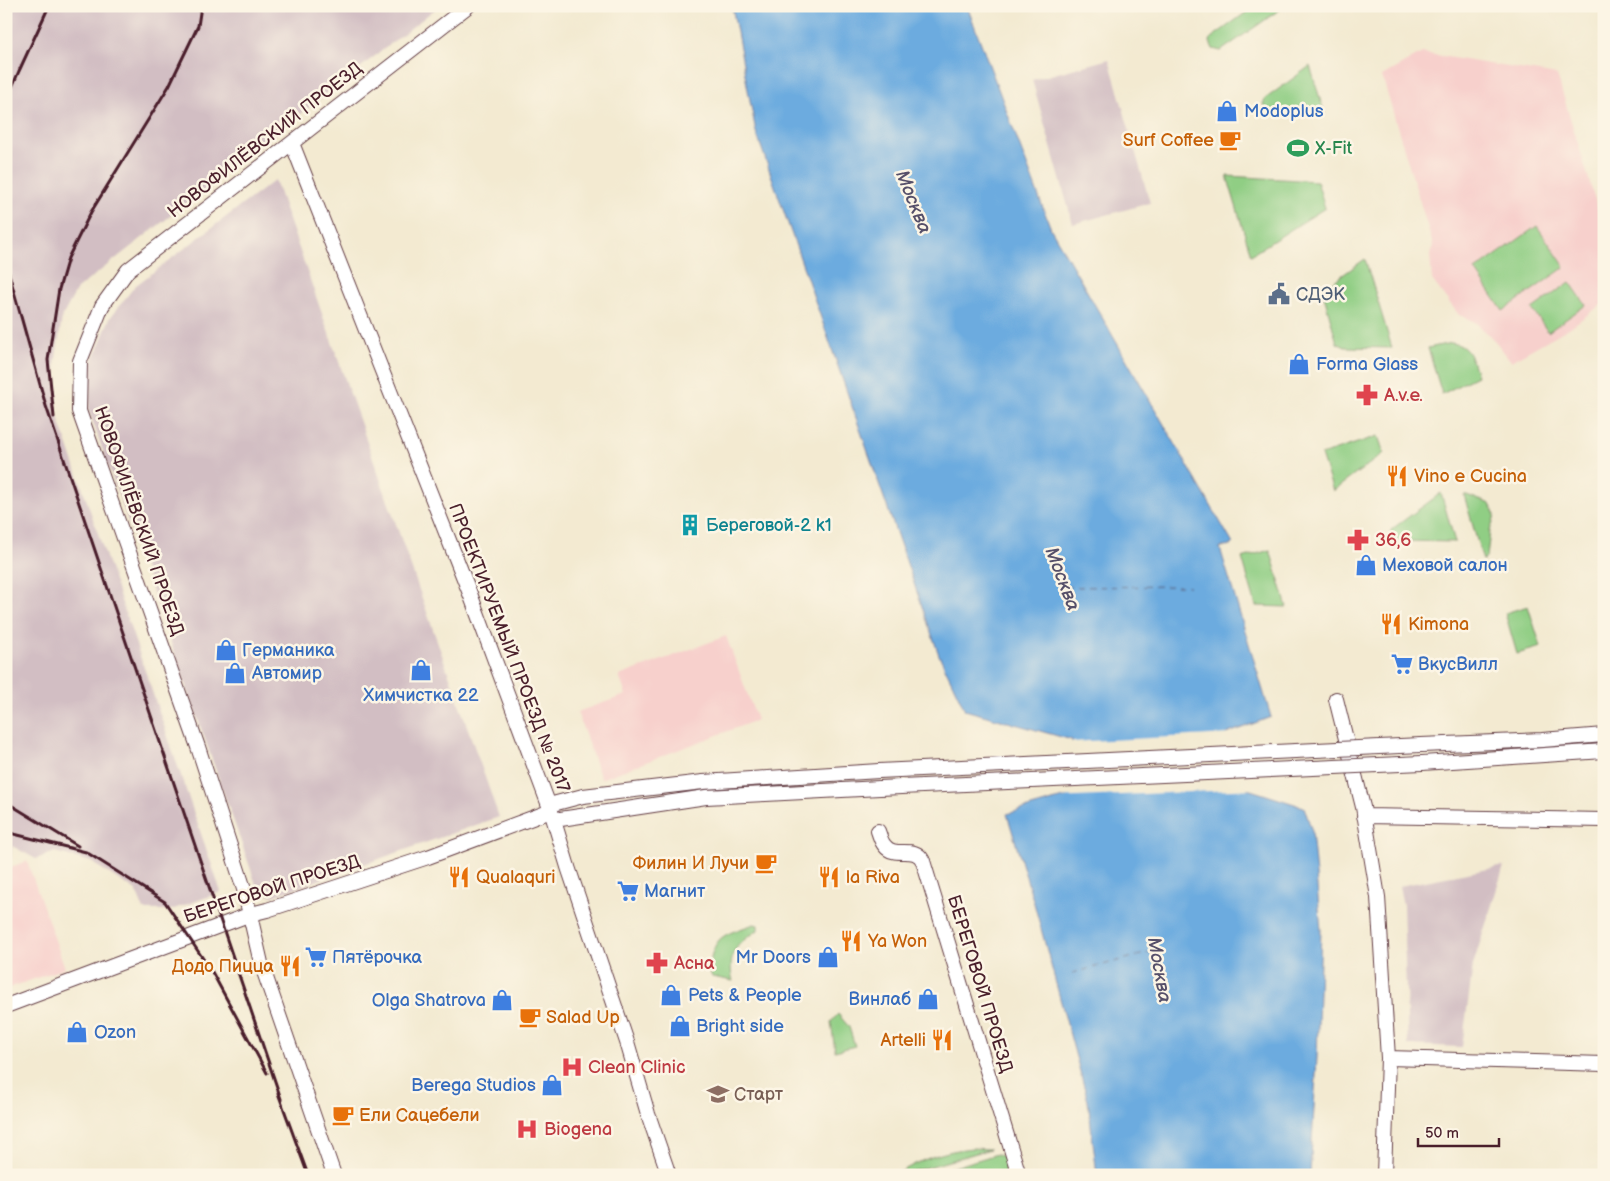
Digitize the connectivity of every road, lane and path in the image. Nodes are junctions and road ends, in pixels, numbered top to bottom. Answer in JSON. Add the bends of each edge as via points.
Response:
{"nodes":[{"id":1,"x":468,"y":6,"type":"edge"},
{"id":2,"x":292,"y":143,"type":"junction"},
{"id":3,"x":1336,"y":699,"type":"dead end"},
{"id":4,"x":1604,"y":735,"type":"edge"},
{"id":5,"x":1604,"y":751,"type":"edge"},
{"id":6,"x":552,"y":812,"type":"junction"},
{"id":7,"x":1364,"y":816,"type":"junction"},
{"id":8,"x":1604,"y":820,"type":"edge"},
{"id":9,"x":878,"y":831,"type":"dead end"},
{"id":10,"x":250,"y":914,"type":"junction"},
{"id":11,"x":6,"y":1006,"type":"edge"},
{"id":12,"x":1388,"y":1058,"type":"junction"},
{"id":13,"x":1604,"y":1064,"type":"edge"},
{"id":14,"x":334,"y":1175,"type":"edge"},
{"id":15,"x":669,"y":1175,"type":"edge"},
{"id":16,"x":1019,"y":1175,"type":"edge"},
{"id":17,"x":1384,"y":1175,"type":"edge"}],
"edges":[{"from":1,"to":2,"type":"street","name":"НОВОФИЛЁВСКИЙ ПРОЕЗД"},
{"from":2,"to":6,"type":"street","name":"ПРОЕКТИРУЕМЫЙ ПРОЕЗД № 2017","via":[[466,582]]},
{"from":2,"to":10,"type":"street","name":"НОВОФИЛЁВСКИЙ ПРОЕЗД","via":[[128,270],[102,306],[80,361],[79,411],[198,747]]},
{"from":3,"to":7,"type":"street"},
{"from":4,"to":6,"type":"street","bridge":true,"via":[[879,770],[703,782],[583,796]]},
{"from":5,"to":6,"type":"street","bridge":true,"via":[[706,798]]},
{"from":6,"to":10,"type":"street","name":"БЕРЕГОВОЙ ПРОЕЗД","via":[[428,857]]},
{"from":6,"to":15,"type":"street","name":"ПРОЕКТИРУЕМЫЙ ПРОЕЗД № 2017"},
{"from":7,"to":8,"type":"street"},
{"from":7,"to":12,"type":"street","via":[[1378,897]]},
{"from":9,"to":16,"type":"street","name":"БЕРЕГОВОЙ ПРОЕЗД","via":[[887,848],[913,852],[923,861]]},
{"from":10,"to":11,"type":"street","name":"БЕРЕГОВОЙ ПРОЕЗД"},
{"from":10,"to":14,"type":"street","name":"НОВОФИЛЁВСКИЙ ПРОЕЗД","via":[[261,963]]},
{"from":12,"to":13,"type":"street"},
{"from":12,"to":17,"type":"street"}]}
